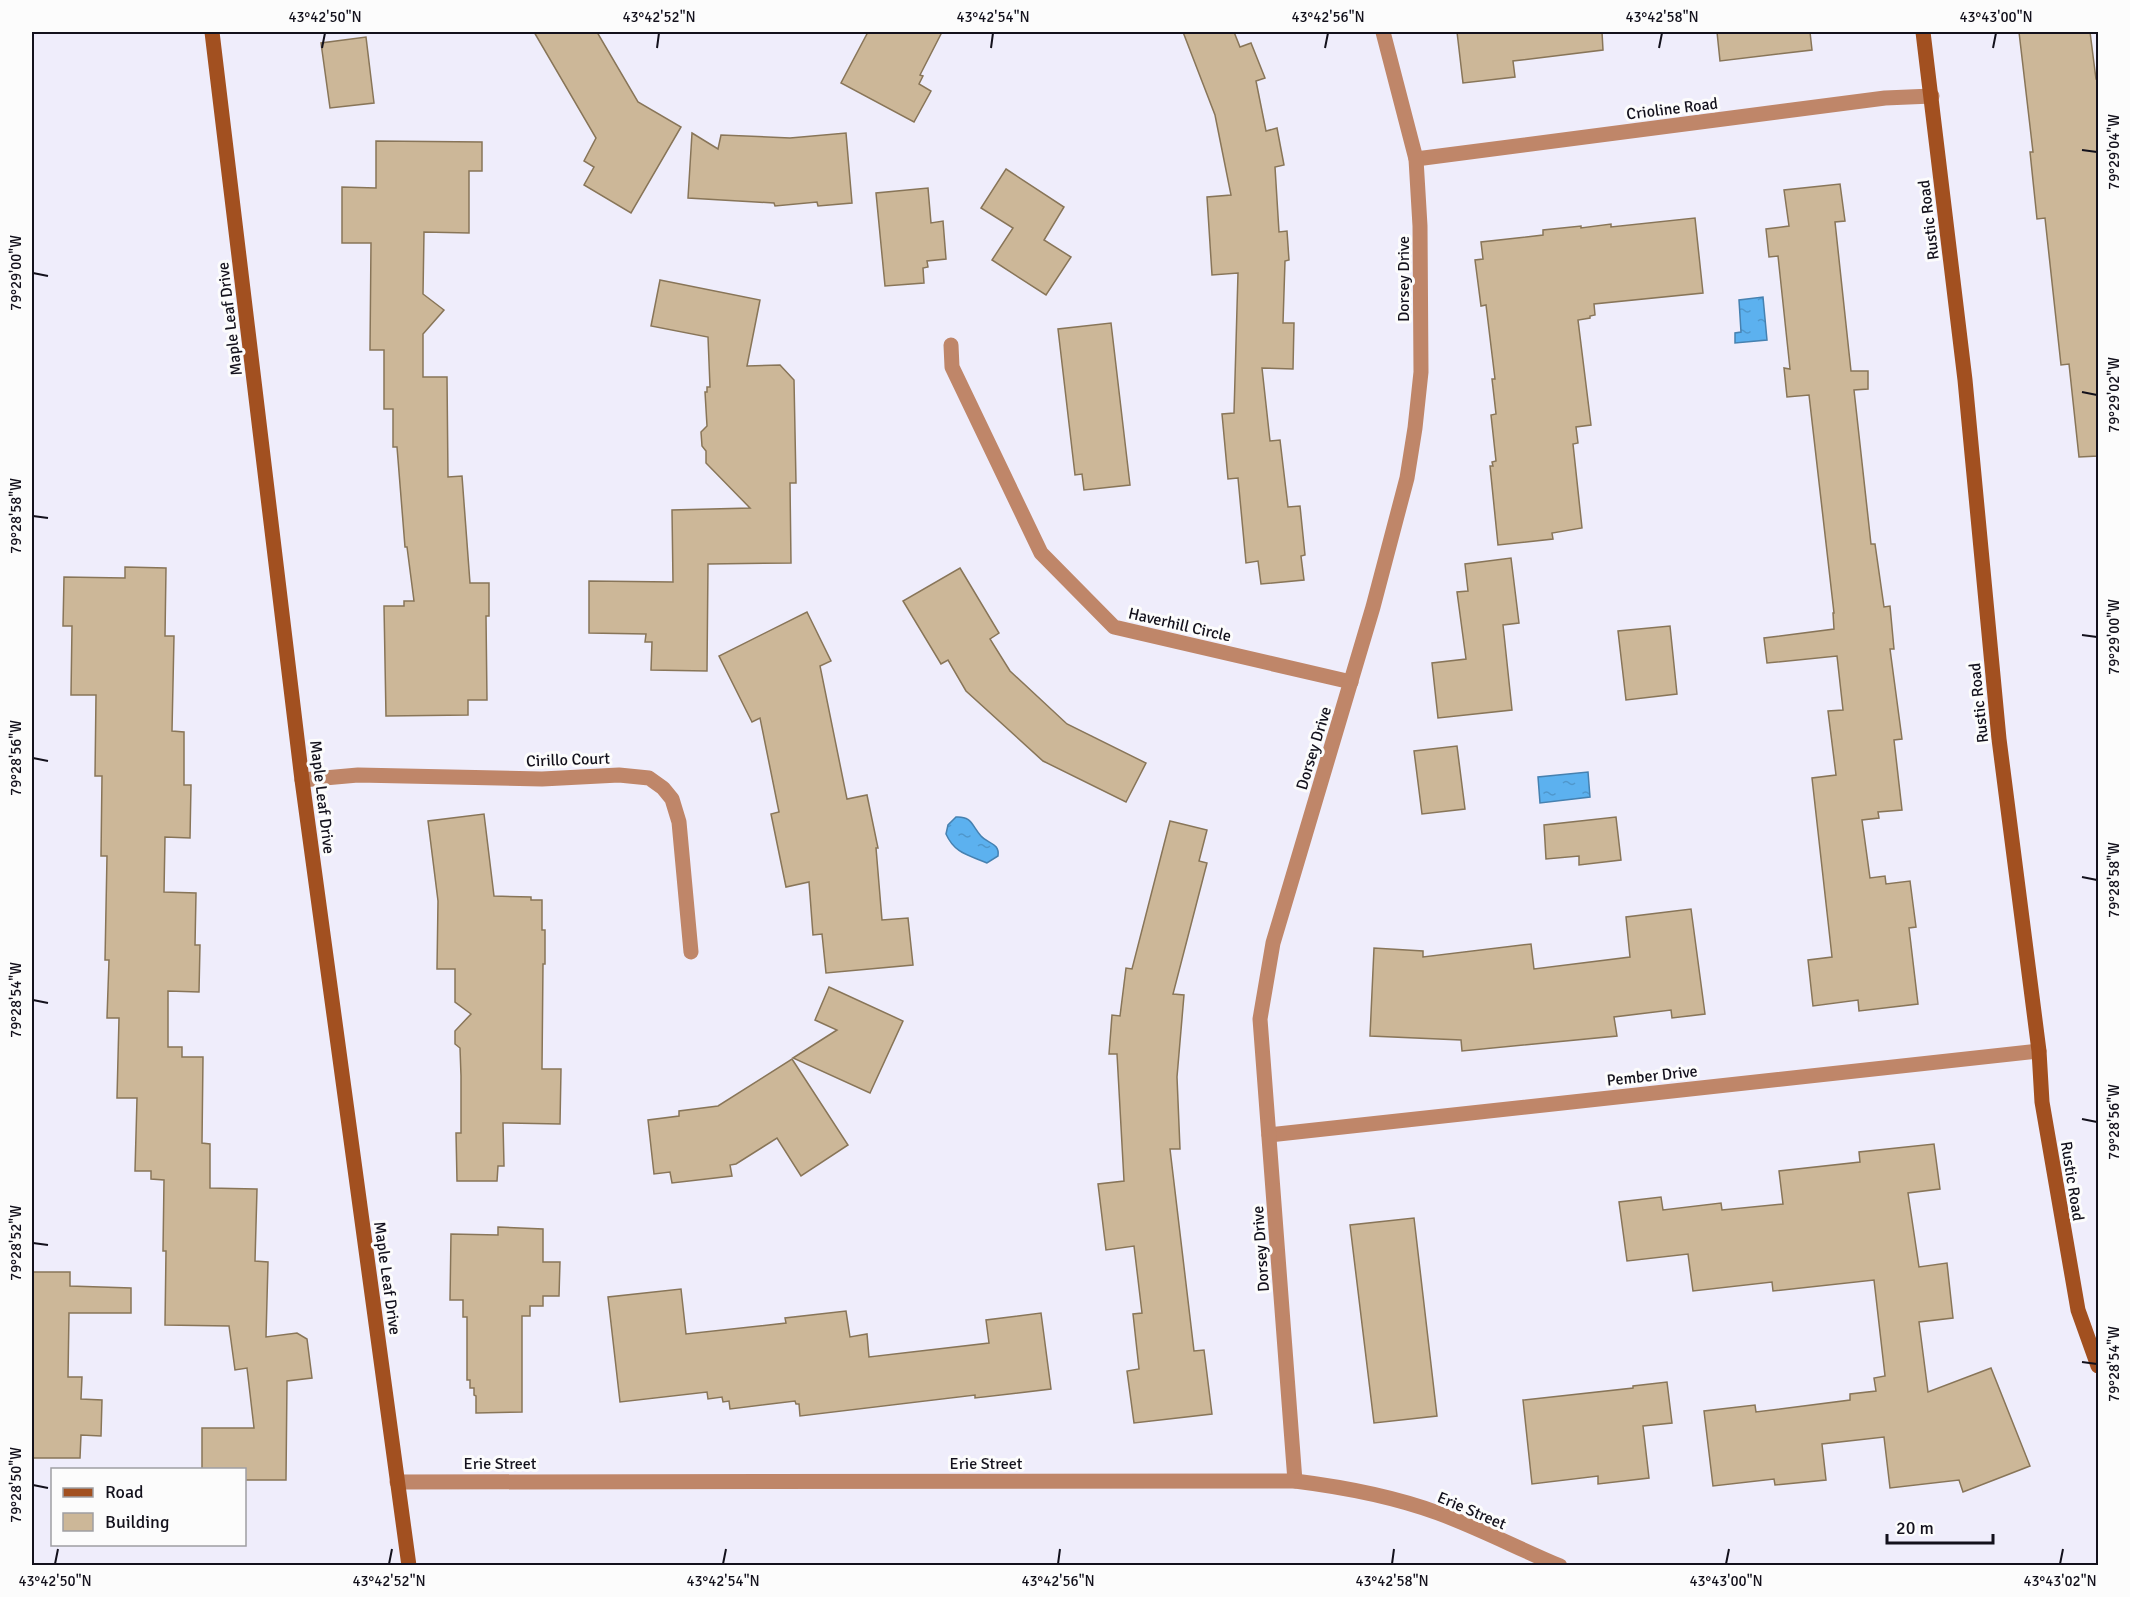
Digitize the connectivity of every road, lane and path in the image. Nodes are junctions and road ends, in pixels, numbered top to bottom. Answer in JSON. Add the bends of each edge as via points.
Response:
{"nodes":[{"id":1,"x":212,"y":32,"type":"edge"},
{"id":2,"x":1383,"y":32,"type":"edge"},
{"id":3,"x":1923,"y":32,"type":"edge"},
{"id":4,"x":1932,"y":96,"type":"junction"},
{"id":5,"x":1416,"y":159,"type":"junction"},
{"id":6,"x":951,"y":345,"type":"dead end"},
{"id":7,"x":1351,"y":682,"type":"junction"},
{"id":8,"x":302,"y":780,"type":"junction"},
{"id":9,"x":691,"y":952,"type":"dead end"},
{"id":10,"x":2039,"y":1051,"type":"junction"},
{"id":11,"x":1269,"y":1135,"type":"junction"},
{"id":12,"x":2098,"y":1366,"type":"edge"},
{"id":13,"x":1295,"y":1480,"type":"junction"},
{"id":14,"x":398,"y":1482,"type":"junction"},
{"id":15,"x":409,"y":1566,"type":"edge"},
{"id":16,"x":1560,"y":1566,"type":"edge"}],
"edges":[{"from":1,"to":8,"type":"street","name":"Maple Leaf Drive"},
{"from":2,"to":5,"type":"street","name":"Dorsey Drive"},
{"from":3,"to":4,"type":"street","name":"Rustic Road"},
{"from":4,"to":5,"type":"street","name":"Crioline Road","via":[[1886,98]]},
{"from":4,"to":10,"type":"street","name":"Rustic Road","via":[[1965,380],[1999,739]]},
{"from":5,"to":7,"type":"street","name":"Dorsey Drive","via":[[1421,372],[1415,428],[1407,478]]},
{"from":6,"to":7,"type":"street","name":"Haverhill Circle","via":[[952,367],[1041,553],[1114,627]]},
{"from":7,"to":11,"type":"street","name":"Dorsey Drive","via":[[1273,943],[1260,1019]]},
{"from":8,"to":9,"type":"street","name":"Cirillo Court","via":[[358,775],[649,778],[672,799],[679,822]]},
{"from":8,"to":14,"type":"street","name":"Maple Leaf Drive"},
{"from":10,"to":11,"type":"street","name":"Pember Drive"},
{"from":10,"to":12,"type":"street","name":"Rustic Road","via":[[2042,1102],[2078,1310]]},
{"from":11,"to":13,"type":"street","name":"Dorsey Drive"},
{"from":13,"to":14,"type":"street","name":"Erie Street"},
{"from":13,"to":16,"type":"street","name":"Erie Street","via":[[1352,1489],[1437,1513]]},
{"from":14,"to":15,"type":"street","name":"Maple Leaf Drive"}]}
